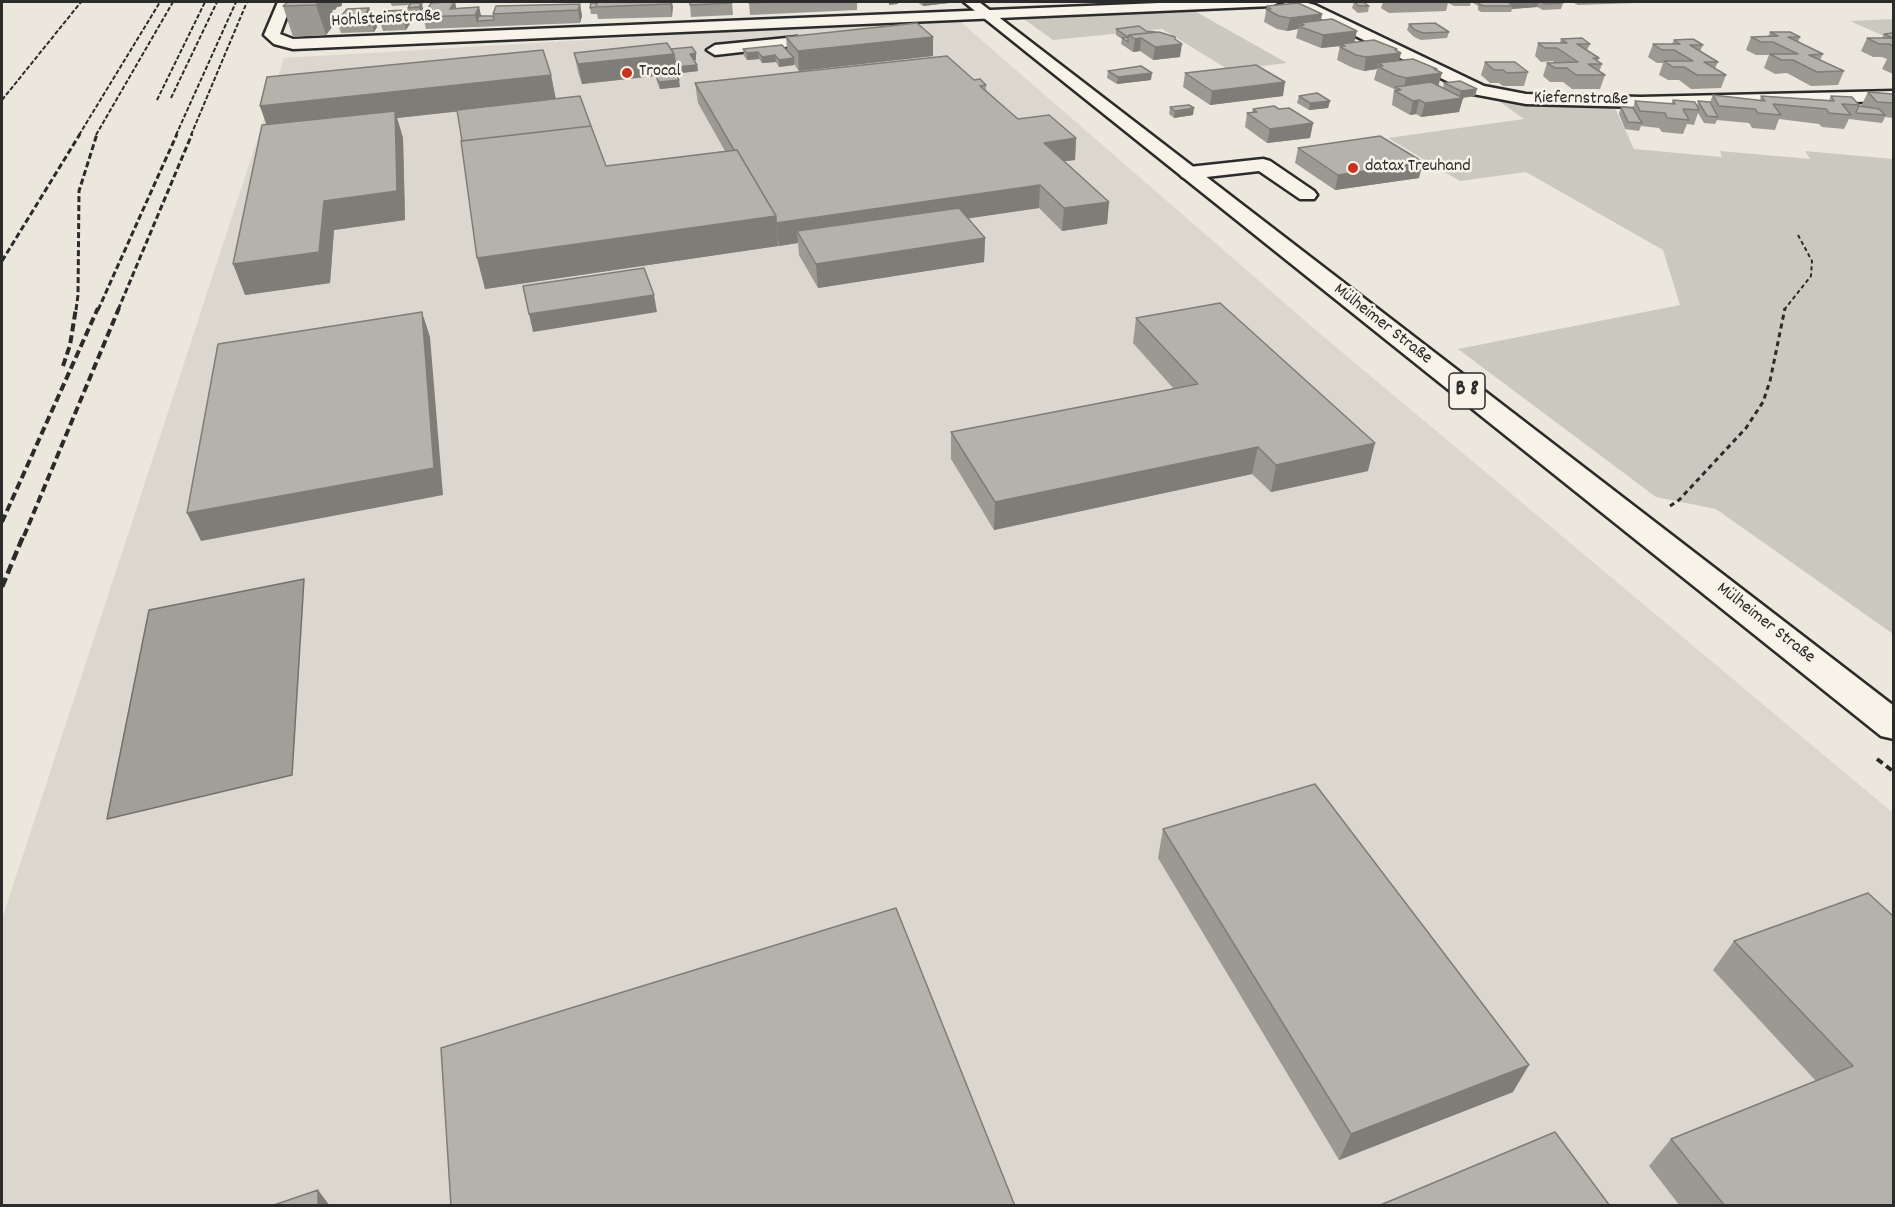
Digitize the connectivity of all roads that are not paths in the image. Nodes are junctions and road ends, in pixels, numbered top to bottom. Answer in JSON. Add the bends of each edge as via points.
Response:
{"nodes":[{"id":1,"x":285,"y":2,"type":"edge"},
{"id":2,"x":859,"y":2,"type":"edge"},
{"id":3,"x":971,"y":2,"type":"edge"},
{"id":4,"x":1272,"y":2,"type":"edge"},
{"id":5,"x":1290,"y":2,"type":"edge"},
{"id":6,"x":984,"y":13,"type":"junction"},
{"id":7,"x":864,"y":19,"type":"junction"},
{"id":8,"x":935,"y":29,"type":"dead end"},
{"id":9,"x":877,"y":35,"type":"edge"},
{"id":10,"x":808,"y":41,"type":"edge"},
{"id":11,"x":1385,"y":45,"type":"junction"},
{"id":12,"x":716,"y":50,"type":"dead end"},
{"id":13,"x":1354,"y":50,"type":"edge"},
{"id":14,"x":1893,"y":96,"type":"edge"},
{"id":15,"x":1189,"y":173,"type":"junction"},
{"id":16,"x":1307,"y":195,"type":"dead end"},
{"id":17,"x":1893,"y":726,"type":"edge"}],
"edges":[{"from":1,"to":7,"type":"street","name":"Hohlsteinstraße","via":[[272,35],[293,44],[686,22]]},
{"from":2,"to":7,"type":"street"},
{"from":3,"to":6,"type":"street","number":"B 8"},
{"from":4,"to":6,"type":"street","name":"Hohlsteinstraße"},
{"from":5,"to":11,"type":"street","name":"Kiefernstraße"},
{"from":6,"to":7,"type":"street","name":"Hohlsteinstraße"},
{"from":6,"to":15,"type":"street","name":"Mülheimer Straße","number":"B 8"},
{"from":8,"to":9,"type":"street"},
{"from":10,"to":12,"type":"street"},
{"from":11,"to":13,"type":"street"},
{"from":11,"to":14,"type":"street","name":"Kiefernstraße","via":[[1479,90],[1526,99],[1641,102]]},
{"from":15,"to":16,"type":"street","via":[[1263,165]]},
{"from":15,"to":17,"type":"street","name":"Mülheimer Straße","number":"B 8"}]}
